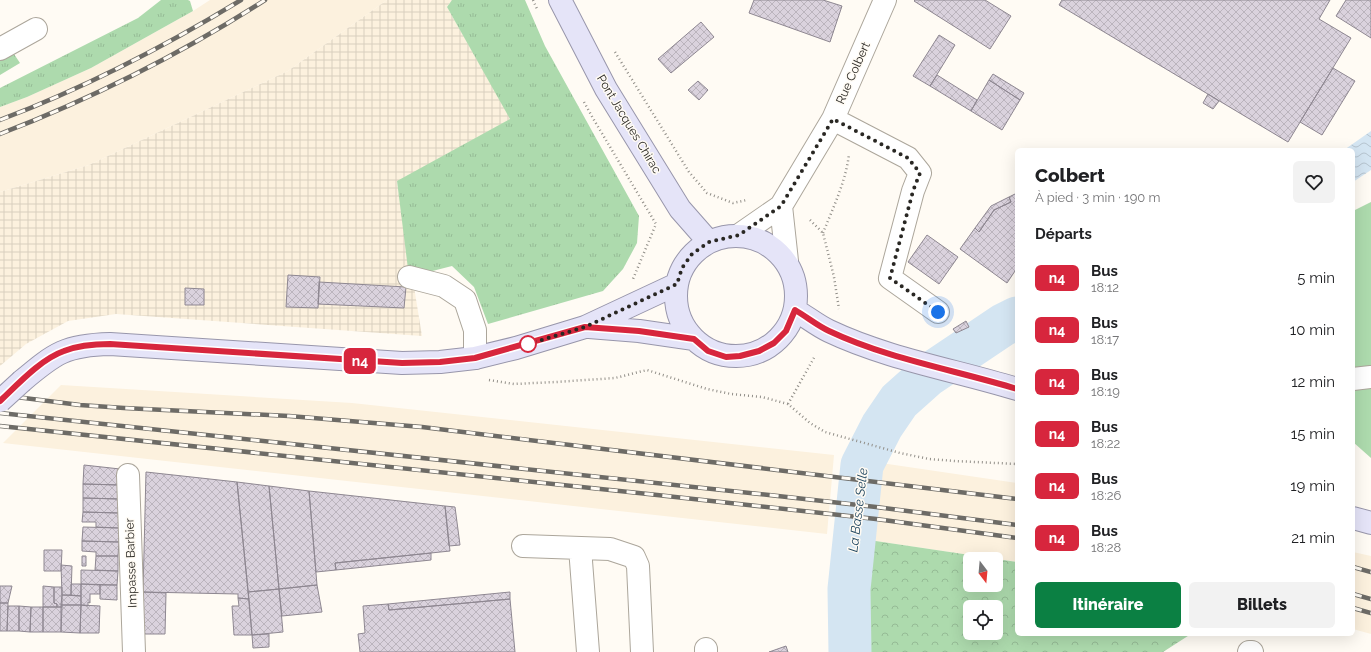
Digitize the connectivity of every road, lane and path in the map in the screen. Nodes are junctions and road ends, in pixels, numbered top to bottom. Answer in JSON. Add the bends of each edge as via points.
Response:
{"nodes":[{"id":1,"x":885,"y":0,"type":"edge"},
{"id":2,"x":561,"y":2,"type":"edge"},
{"id":3,"x":36,"y":29,"type":"dead end"},
{"id":4,"x":611,"y":46,"type":"dead end"},
{"id":5,"x":0,"y":49,"type":"edge"},
{"id":6,"x":583,"y":99,"type":"dead end"},
{"id":7,"x":833,"y":119,"type":"junction"},
{"id":8,"x":852,"y":129,"type":"junction"},
{"id":9,"x":754,"y":198,"type":"dead end"},
{"id":10,"x":781,"y":206,"type":"junction"},
{"id":11,"x":810,"y":220,"type":"dead end"},
{"id":12,"x":823,"y":233,"type":"junction"},
{"id":13,"x":739,"y":235,"type":"junction"},
{"id":14,"x":709,"y":242,"type":"junction"},
{"id":15,"x":787,"y":261,"type":"junction"},
{"id":16,"x":409,"y":277,"type":"dead end"},
{"id":17,"x":632,"y":280,"type":"dead end"},
{"id":18,"x":677,"y":284,"type":"junction"},
{"id":19,"x":795,"y":310,"type":"junction"},
{"id":20,"x":839,"y":311,"type":"dead end"},
{"id":21,"x":938,"y":312,"type":"dead end"},
{"id":22,"x":585,"y":327,"type":"junction"},
{"id":23,"x":694,"y":339,"type":"junction"},
{"id":24,"x":815,"y":356,"type":"dead end"},
{"id":25,"x":475,"y":358,"type":"junction"},
{"id":26,"x":1371,"y":377,"type":"edge"},
{"id":27,"x":1355,"y":379,"type":"edge"},
{"id":28,"x":486,"y":380,"type":"dead end"},
{"id":29,"x":1015,"y":388,"type":"edge"},
{"id":30,"x":0,"y":401,"type":"edge"},
{"id":31,"x":788,"y":404,"type":"junction"},
{"id":32,"x":1015,"y":464,"type":"edge"},
{"id":33,"x":128,"y":475,"type":"dead end"},
{"id":34,"x":1355,"y":519,"type":"edge"},
{"id":35,"x":1371,"y":524,"type":"edge"},
{"id":36,"x":523,"y":546,"type":"dead end"},
{"id":37,"x":580,"y":548,"type":"junction"},
{"id":38,"x":134,"y":652,"type":"edge"},
{"id":39,"x":588,"y":652,"type":"edge"},
{"id":40,"x":642,"y":652,"type":"edge"},
{"id":41,"x":1249,"y":652,"type":"edge"},
{"id":42,"x":1252,"y":652,"type":"edge"}],
"edges":[{"from":1,"to":7,"type":"street","name":"Rue Colbert"},
{"from":2,"to":14,"type":"main road","name":"Pont Jacques Chirac","via":[[606,89],[680,209]]},
{"from":3,"to":5,"type":"street"},
{"from":4,"to":9,"type":"path","via":[[689,172],[707,193],[733,203]]},
{"from":6,"to":17,"type":"path","via":[[656,224]]},
{"from":7,"to":8,"type":"street"},
{"from":7,"to":10,"type":"street","name":"Rue Colbert"},
{"from":8,"to":12,"type":"path","via":[[848,163]]},
{"from":8,"to":21,"type":"street","via":[[908,158],[920,173],[890,278]]},
{"from":10,"to":13,"type":"street","name":"Rue Colbert"},
{"from":10,"to":15,"type":"street"},
{"from":11,"to":12,"type":"path"},
{"from":12,"to":20,"type":"path"},
{"from":13,"to":14,"type":"main road"},
{"from":13,"to":15,"type":"main road","via":[[768,244]]},
{"from":14,"to":18,"type":"main road","via":[[692,254],[682,268]]},
{"from":15,"to":19,"type":"main road","via":[[794,274],[797,290]]},
{"from":16,"to":25,"type":"street","via":[[444,286],[465,300],[475,330]]},
{"from":18,"to":22,"type":"main road"},
{"from":18,"to":23,"type":"main road","via":[[676,304],[682,323]]},
{"from":19,"to":23,"type":"main road","via":[[786,331],[774,343],[759,351],[726,357],[708,351]]},
{"from":19,"to":29,"type":"main road","via":[[828,331],[855,342]]},
{"from":22,"to":23,"type":"main road"},
{"from":22,"to":25,"type":"main road"},
{"from":24,"to":31,"type":"path"},
{"from":25,"to":30,"type":"main road","bridge":true,"via":[[402,363],[92,344],[62,351],[45,361]]},
{"from":26,"to":27,"type":"street"},
{"from":28,"to":31,"type":"path","via":[[514,384],[556,382],[615,378],[647,370],[707,389]]},
{"from":31,"to":32,"type":"path","via":[[825,432],[900,453],[948,461]]},
{"from":33,"to":38,"type":"street","name":"Impasse Barbier"},
{"from":34,"to":35,"type":"main road"},
{"from":36,"to":37,"type":"street"},
{"from":37,"to":39,"type":"street"},
{"from":37,"to":40,"type":"street","via":[[610,549],[634,557],[638,566]]},
{"from":41,"to":42,"type":"street"}]}
